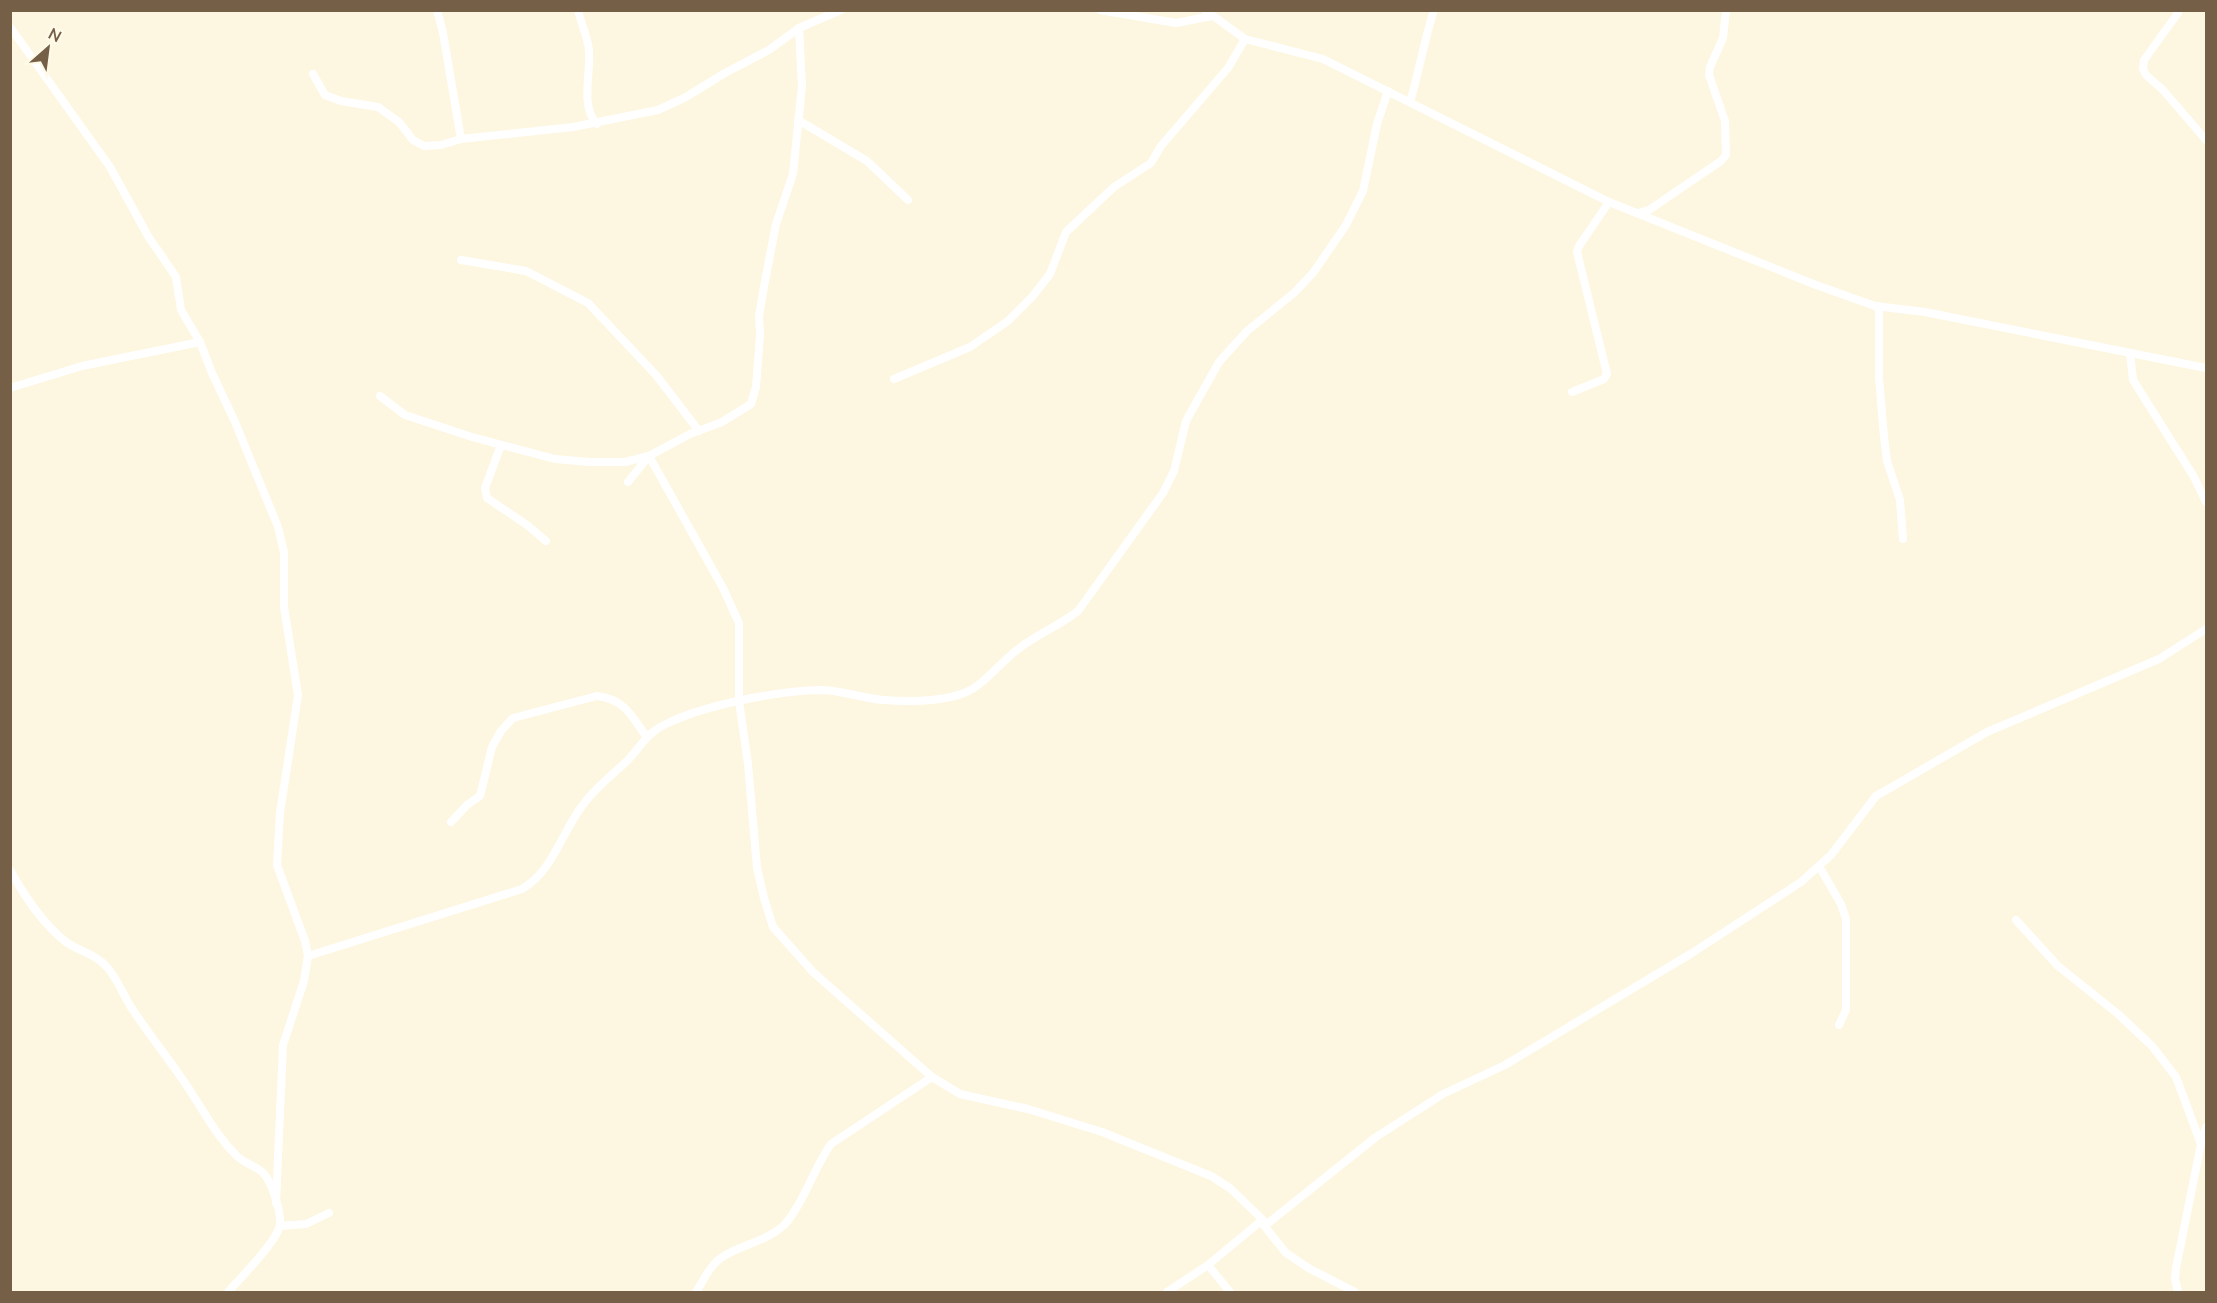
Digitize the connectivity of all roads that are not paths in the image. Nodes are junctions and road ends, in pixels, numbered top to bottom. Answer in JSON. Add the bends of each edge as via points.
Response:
{"nodes":[{"id":1,"x":437,"y":10,"type":"edge"},
{"id":2,"x":578,"y":10,"type":"edge"},
{"id":3,"x":841,"y":10,"type":"edge"},
{"id":4,"x":1100,"y":10,"type":"edge"},
{"id":5,"x":1434,"y":10,"type":"edge"},
{"id":6,"x":1726,"y":10,"type":"edge"},
{"id":7,"x":1209,"y":13,"type":"edge"},
{"id":8,"x":2178,"y":13,"type":"dead end"},
{"id":9,"x":10,"y":27,"type":"edge"},
{"id":10,"x":800,"y":28,"type":"junction"},
{"id":11,"x":1245,"y":39,"type":"junction"},
{"id":12,"x":313,"y":74,"type":"dead end"},
{"id":13,"x":1388,"y":91,"type":"junction"},
{"id":14,"x":1410,"y":102,"type":"junction"},
{"id":15,"x":798,"y":120,"type":"junction"},
{"id":16,"x":597,"y":124,"type":"junction"},
{"id":17,"x":461,"y":139,"type":"junction"},
{"id":18,"x":2206,"y":140,"type":"edge"},
{"id":19,"x":908,"y":200,"type":"dead end"},
{"id":20,"x":1609,"y":202,"type":"junction"},
{"id":21,"x":1638,"y":213,"type":"junction"},
{"id":22,"x":461,"y":260,"type":"dead end"},
{"id":23,"x":1879,"y":306,"type":"junction"},
{"id":24,"x":200,"y":342,"type":"junction"},
{"id":25,"x":2130,"y":353,"type":"junction"},
{"id":26,"x":2206,"y":368,"type":"edge"},
{"id":27,"x":894,"y":380,"type":"dead end"},
{"id":28,"x":10,"y":388,"type":"edge"},
{"id":29,"x":1572,"y":392,"type":"dead end"},
{"id":30,"x":380,"y":396,"type":"dead end"},
{"id":31,"x":699,"y":431,"type":"junction"},
{"id":32,"x":501,"y":445,"type":"junction"},
{"id":33,"x":649,"y":456,"type":"junction"},
{"id":34,"x":628,"y":482,"type":"dead end"},
{"id":35,"x":2206,"y":502,"type":"edge"},
{"id":36,"x":1903,"y":539,"type":"dead end"},
{"id":37,"x":546,"y":541,"type":"dead end"},
{"id":38,"x":2206,"y":629,"type":"edge"},
{"id":39,"x":740,"y":701,"type":"junction"},
{"id":40,"x":646,"y":736,"type":"junction"},
{"id":41,"x":451,"y":822,"type":"dead end"},
{"id":42,"x":1819,"y":866,"type":"junction"},
{"id":43,"x":10,"y":870,"type":"edge"},
{"id":44,"x":2016,"y":920,"type":"dead end"},
{"id":45,"x":308,"y":956,"type":"junction"},
{"id":46,"x":1839,"y":1025,"type":"dead end"},
{"id":47,"x":932,"y":1077,"type":"junction"},
{"id":48,"x":2206,"y":1127,"type":"edge"},
{"id":49,"x":2201,"y":1144,"type":"junction"},
{"id":50,"x":276,"y":1203,"type":"junction"},
{"id":51,"x":329,"y":1213,"type":"dead end"},
{"id":52,"x":1264,"y":1222,"type":"junction"},
{"id":53,"x":280,"y":1226,"type":"junction"},
{"id":54,"x":1208,"y":1265,"type":"junction"},
{"id":55,"x":228,"y":1293,"type":"edge"},
{"id":56,"x":696,"y":1293,"type":"edge"},
{"id":57,"x":1167,"y":1293,"type":"edge"},
{"id":58,"x":1230,"y":1293,"type":"edge"},
{"id":59,"x":1355,"y":1293,"type":"edge"},
{"id":60,"x":2178,"y":1293,"type":"edge"}],
"edges":[{"from":1,"to":17,"type":"street"},
{"from":2,"to":16,"type":"street","via":[[589,52],[591,118]]},
{"from":3,"to":10,"type":"street"},
{"from":4,"to":7,"type":"street","via":[[1176,23]]},
{"from":5,"to":14,"type":"street"},
{"from":6,"to":21,"type":"street","via":[[1723,38],[1709,75],[1725,121],[1726,155],[1649,210]]},
{"from":7,"to":11,"type":"street"},
{"from":8,"to":18,"type":"street","via":[[2144,60],[2143,69]]},
{"from":9,"to":24,"type":"street","via":[[110,167],[176,277],[182,310]]},
{"from":10,"to":15,"type":"street","via":[[802,86]]},
{"from":10,"to":16,"type":"street","via":[[686,97],[658,110]]},
{"from":11,"to":13,"type":"street","via":[[1323,59]]},
{"from":11,"to":27,"type":"street","via":[[1228,68],[1151,163],[1114,187],[1066,232],[1050,274],[1008,321],[970,347]]},
{"from":12,"to":17,"type":"street","via":[[325,95],[378,108],[424,146]]},
{"from":13,"to":14,"type":"street"},
{"from":13,"to":39,"type":"street","via":[[1364,191],[1346,225],[1313,273],[1247,331],[1219,362],[1186,421],[1174,471],[1078,611],[1018,649],[967,693],[917,701],[821,690]]},
{"from":14,"to":20,"type":"street"},
{"from":15,"to":19,"type":"street","via":[[867,161]]},
{"from":15,"to":31,"type":"street","via":[[793,174],[776,224],[759,316],[754,397],[736,415]]},
{"from":16,"to":17,"type":"street"},
{"from":20,"to":21,"type":"street"},
{"from":20,"to":29,"type":"street","via":[[1577,252],[1607,374],[1604,379]]},
{"from":21,"to":23,"type":"street","via":[[1816,285]]},
{"from":22,"to":31,"type":"street","via":[[526,271],[588,303],[656,375]]},
{"from":23,"to":25,"type":"street"},
{"from":23,"to":36,"type":"street","via":[[1884,437],[1900,500]]},
{"from":24,"to":28,"type":"street","via":[[82,366]]},
{"from":24,"to":45,"type":"street","via":[[278,527],[284,552],[284,607],[298,695],[280,813],[277,865]]},
{"from":25,"to":26,"type":"street"},
{"from":25,"to":35,"type":"street","via":[[2133,380]]},
{"from":30,"to":32,"type":"street","via":[[405,415]]},
{"from":31,"to":33,"type":"street"},
{"from":32,"to":33,"type":"street","via":[[555,459],[589,462],[625,462]]},
{"from":32,"to":37,"type":"street","via":[[485,488],[488,498]]},
{"from":33,"to":34,"type":"street"},
{"from":33,"to":39,"type":"street","via":[[739,623]]},
{"from":38,"to":42,"type":"street","via":[[2158,659],[1987,732],[1875,796]]},
{"from":39,"to":40,"type":"street","via":[[691,712]]},
{"from":39,"to":47,"type":"street","via":[[757,868],[773,927],[813,972]]},
{"from":40,"to":41,"type":"street","via":[[627,709],[597,696],[513,718],[492,747],[480,796]]},
{"from":40,"to":45,"type":"street","via":[[630,758],[582,806],[559,848],[534,882],[522,890]]},
{"from":42,"to":46,"type":"street","via":[[1845,911],[1846,1010]]},
{"from":42,"to":52,"type":"street","via":[[1801,882],[1613,1001],[1505,1065],[1443,1094],[1376,1137]]},
{"from":43,"to":50,"type":"street","via":[[51,928],[68,944],[104,964],[216,1133],[238,1158],[271,1182]]},
{"from":44,"to":49,"type":"street","via":[[2058,966],[2152,1046],[2176,1077]]},
{"from":45,"to":50,"type":"street","via":[[283,1045]]},
{"from":47,"to":52,"type":"street","via":[[960,1094],[1102,1132],[1212,1176]]},
{"from":47,"to":56,"type":"street","via":[[831,1144],[784,1225],[712,1265]]},
{"from":48,"to":49,"type":"street"},
{"from":49,"to":60,"type":"street","via":[[2176,1268]]},
{"from":50,"to":53,"type":"street"},
{"from":51,"to":53,"type":"street","via":[[306,1224]]},
{"from":52,"to":54,"type":"street"},
{"from":52,"to":59,"type":"street","via":[[1286,1253]]},
{"from":53,"to":55,"type":"street"},
{"from":54,"to":57,"type":"street"},
{"from":54,"to":58,"type":"street"}]}
